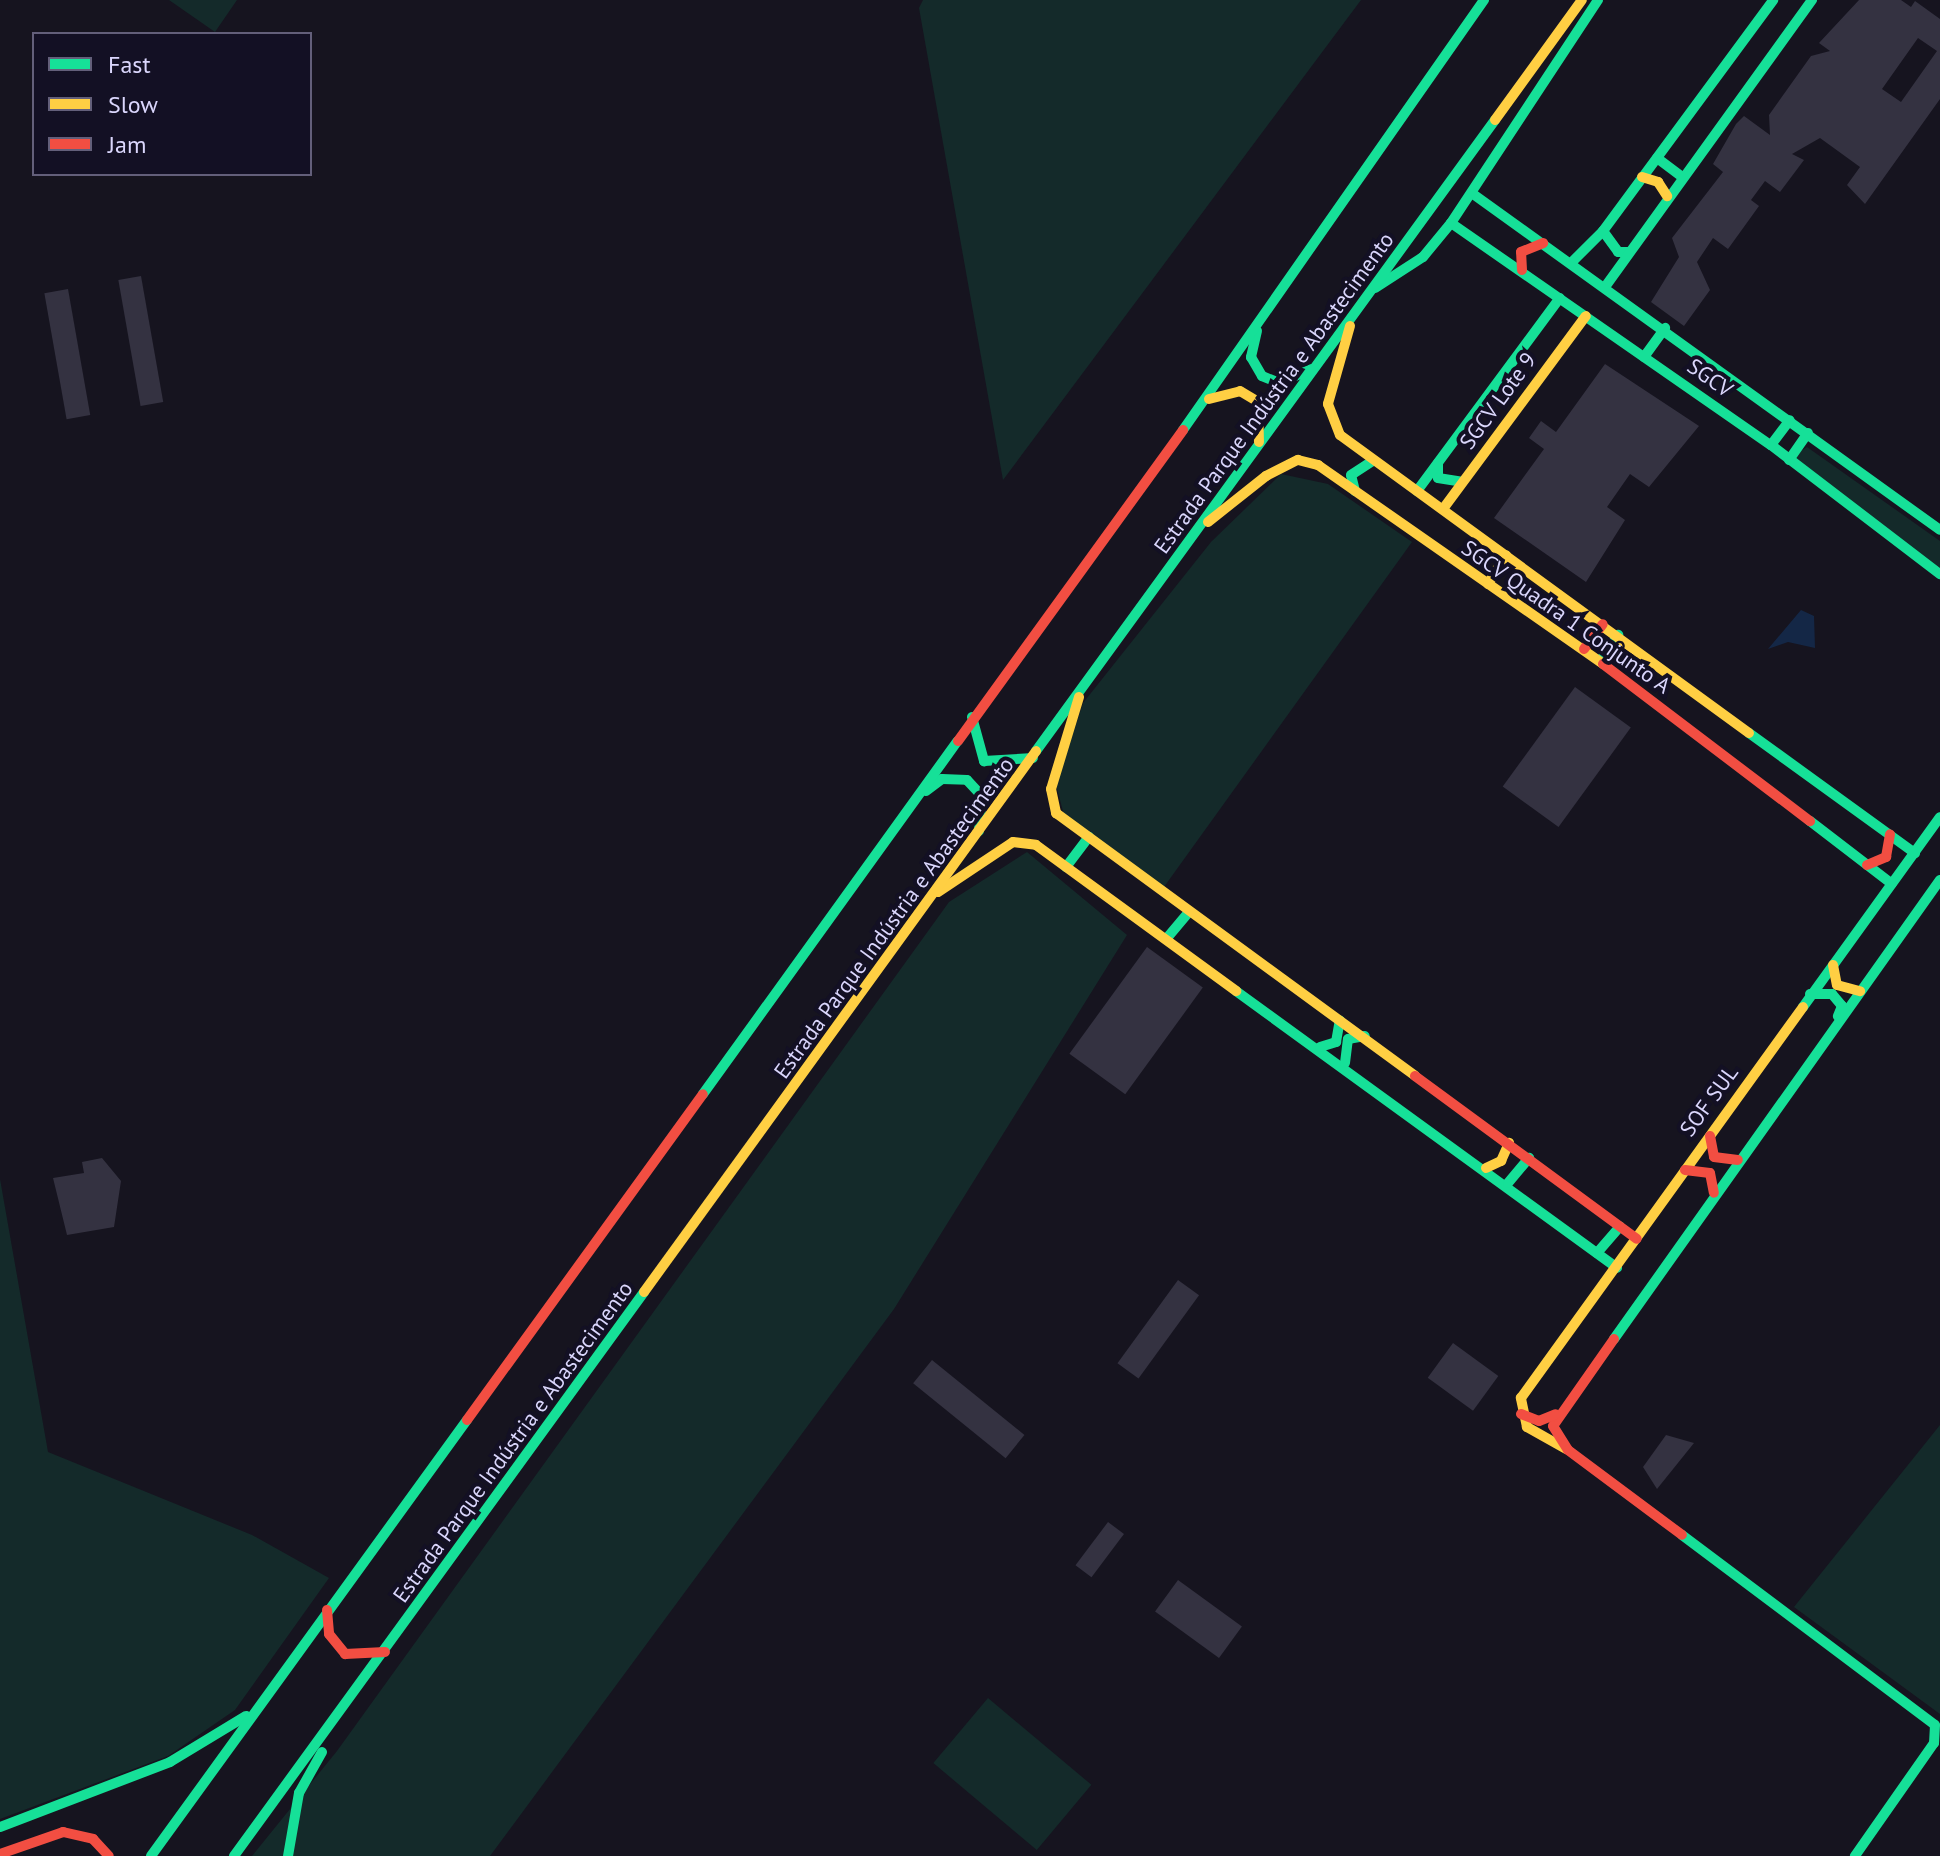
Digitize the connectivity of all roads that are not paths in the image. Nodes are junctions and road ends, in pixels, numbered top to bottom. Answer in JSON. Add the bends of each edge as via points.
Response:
{"nodes":[{"id":1,"x":1483,"y":0,"type":"edge"},
{"id":2,"x":1582,"y":0,"type":"edge"},
{"id":3,"x":1598,"y":0,"type":"edge"},
{"id":4,"x":1773,"y":0,"type":"edge"},
{"id":5,"x":1812,"y":0,"type":"edge"},
{"id":6,"x":1657,"y":158,"type":"junction"},
{"id":7,"x":1681,"y":176,"type":"junction"},
{"id":8,"x":1642,"y":177,"type":"junction"},
{"id":9,"x":1473,"y":194,"type":"junction"},
{"id":10,"x":1667,"y":196,"type":"junction"},
{"id":11,"x":1451,"y":223,"type":"junction"},
{"id":12,"x":1603,"y":231,"type":"junction"},
{"id":13,"x":1543,"y":243,"type":"junction"},
{"id":14,"x":1629,"y":252,"type":"junction"},
{"id":15,"x":1571,"y":263,"type":"junction"},
{"id":16,"x":1522,"y":270,"type":"junction"},
{"id":17,"x":1605,"y":287,"type":"junction"},
{"id":18,"x":1373,"y":288,"type":"junction"},
{"id":19,"x":1560,"y":298,"type":"junction"},
{"id":20,"x":1354,"y":315,"type":"junction"},
{"id":21,"x":1586,"y":316,"type":"junction"},
{"id":22,"x":1259,"y":323,"type":"junction"},
{"id":23,"x":1665,"y":328,"type":"junction"},
{"id":24,"x":1644,"y":357,"type":"junction"},
{"id":25,"x":1322,"y":360,"type":"junction"},
{"id":26,"x":1202,"y":404,"type":"junction"},
{"id":27,"x":1790,"y":420,"type":"junction"},
{"id":28,"x":1808,"y":433,"type":"junction"},
{"id":29,"x":1771,"y":445,"type":"junction"},
{"id":30,"x":1257,"y":450,"type":"junction"},
{"id":31,"x":1374,"y":460,"type":"junction"},
{"id":32,"x":1789,"y":460,"type":"junction"},
{"id":33,"x":1438,"y":463,"type":"junction"},
{"id":34,"x":1463,"y":482,"type":"junction"},
{"id":35,"x":1355,"y":491,"type":"junction"},
{"id":36,"x":1417,"y":491,"type":"junction"},
{"id":37,"x":1443,"y":509,"type":"junction"},
{"id":38,"x":1208,"y":522,"type":"junction"},
{"id":39,"x":1940,"y":530,"type":"edge"},
{"id":40,"x":1506,"y":555,"type":"junction"},
{"id":41,"x":1940,"y":574,"type":"edge"},
{"id":42,"x":1488,"y":584,"type":"junction"},
{"id":43,"x":1603,"y":624,"type":"junction"},
{"id":44,"x":1618,"y":635,"type":"junction"},
{"id":45,"x":1584,"y":649,"type":"junction"},
{"id":46,"x":1600,"y":661,"type":"junction"},
{"id":47,"x":1079,"y":697,"type":"junction"},
{"id":48,"x":972,"y":716,"type":"junction"},
{"id":49,"x":1033,"y":758,"type":"junction"},
{"id":50,"x":914,"y":800,"type":"junction"},
{"id":51,"x":1940,"y":817,"type":"edge"},
{"id":52,"x":1890,"y":834,"type":"junction"},
{"id":53,"x":978,"y":835,"type":"junction"},
{"id":54,"x":1089,"y":837,"type":"junction"},
{"id":55,"x":1915,"y":853,"type":"junction"},
{"id":56,"x":1867,"y":865,"type":"junction"},
{"id":57,"x":1066,"y":867,"type":"junction"},
{"id":58,"x":1940,"y":880,"type":"edge"},
{"id":59,"x":1892,"y":884,"type":"junction"},
{"id":60,"x":936,"y":893,"type":"junction"},
{"id":61,"x":1189,"y":912,"type":"junction"},
{"id":62,"x":1167,"y":938,"type":"junction"},
{"id":63,"x":1833,"y":965,"type":"junction"},
{"id":64,"x":1860,"y":991,"type":"junction"},
{"id":65,"x":1810,"y":994,"type":"junction"},
{"id":66,"x":1340,"y":1020,"type":"junction"},
{"id":67,"x":1836,"y":1022,"type":"junction"},
{"id":68,"x":1365,"y":1036,"type":"junction"},
{"id":69,"x":1320,"y":1047,"type":"junction"},
{"id":70,"x":1345,"y":1063,"type":"junction"},
{"id":71,"x":1710,"y":1134,"type":"junction"},
{"id":72,"x":1509,"y":1143,"type":"junction"},
{"id":73,"x":1529,"y":1158,"type":"junction"},
{"id":74,"x":1740,"y":1158,"type":"junction"},
{"id":75,"x":1486,"y":1168,"type":"junction"},
{"id":76,"x":1685,"y":1170,"type":"junction"},
{"id":77,"x":1508,"y":1183,"type":"junction"},
{"id":78,"x":1714,"y":1193,"type":"junction"},
{"id":79,"x":1620,"y":1227,"type":"junction"},
{"id":80,"x":1637,"y":1239,"type":"junction"},
{"id":81,"x":1597,"y":1253,"type":"junction"},
{"id":82,"x":1617,"y":1268,"type":"junction"},
{"id":83,"x":1519,"y":1412,"type":"junction"},
{"id":84,"x":1556,"y":1414,"type":"junction"},
{"id":85,"x":1568,"y":1450,"type":"junction"},
{"id":86,"x":327,"y":1610,"type":"junction"},
{"id":87,"x":385,"y":1652,"type":"junction"},
{"id":88,"x":367,"y":1679,"type":"junction"},
{"id":89,"x":256,"y":1709,"type":"junction"},
{"id":90,"x":0,"y":1827,"type":"edge"},
{"id":91,"x":0,"y":1854,"type":"edge"},
{"id":92,"x":109,"y":1856,"type":"edge"},
{"id":93,"x":151,"y":1856,"type":"edge"},
{"id":94,"x":234,"y":1856,"type":"edge"},
{"id":95,"x":288,"y":1856,"type":"edge"},
{"id":96,"x":1855,"y":1856,"type":"edge"}],
"edges":[{"from":1,"to":22,"type":"main road"},
{"from":2,"to":18,"type":"main road","name":"Estrada Parque Indústria e Abastecimento"},
{"from":3,"to":9,"type":"main road"},
{"from":4,"to":6,"type":"main road"},
{"from":5,"to":7,"type":"main road"},
{"from":6,"to":7,"type":"main road"},
{"from":6,"to":8,"type":"main road"},
{"from":7,"to":10,"type":"main road"},
{"from":8,"to":10,"type":"main road","via":[[1658,182]]},
{"from":8,"to":12,"type":"main road"},
{"from":9,"to":11,"type":"main road"},
{"from":9,"to":13,"type":"main road","name":"SGCV"},
{"from":10,"to":14,"type":"main road"},
{"from":11,"to":16,"type":"main road","name":"SGCV"},
{"from":11,"to":18,"type":"main road","via":[[1423,257]]},
{"from":12,"to":14,"type":"main road","via":[[1618,252]]},
{"from":12,"to":15,"type":"main road"},
{"from":13,"to":15,"type":"main road","name":"SGCV"},
{"from":13,"to":16,"type":"main road","via":[[1521,252]]},
{"from":14,"to":17,"type":"main road"},
{"from":15,"to":17,"type":"main road","name":"SGCV"},
{"from":16,"to":19,"type":"main road","name":"SGCV"},
{"from":17,"to":23,"type":"main road","name":"SGCV"},
{"from":18,"to":20,"type":"main road","name":"Estrada Parque Indústria e Abastecimento"},
{"from":19,"to":21,"type":"main road","name":"SGCV"},
{"from":19,"to":33,"type":"main road","name":"SGCV Lote 9"},
{"from":20,"to":25,"type":"main road","name":"Estrada Parque Indústria e Abastecimento"},
{"from":20,"to":31,"type":"main road","name":"SGCV Quadra 1 Conjunto A","via":[[1328,404],[1334,428]]},
{"from":21,"to":24,"type":"main road","name":"SGCV"},
{"from":21,"to":34,"type":"main road","name":"SGCV Lote 9"},
{"from":22,"to":25,"type":"main road","via":[[1251,357],[1262,376],[1293,380]]},
{"from":22,"to":26,"type":"main road"},
{"from":23,"to":24,"type":"main road"},
{"from":23,"to":27,"type":"main road","name":"SGCV"},
{"from":24,"to":29,"type":"main road","name":"SGCV"},
{"from":25,"to":30,"type":"main road","name":"Estrada Parque Indústria e Abastecimento"},
{"from":26,"to":30,"type":"main road","via":[[1221,391],[1258,402],[1264,421]]},
{"from":26,"to":48,"type":"main road"},
{"from":27,"to":28,"type":"main road","name":"SGCV"},
{"from":27,"to":29,"type":"main road"},
{"from":28,"to":32,"type":"main road"},
{"from":28,"to":39,"type":"main road","name":"SGCV"},
{"from":29,"to":32,"type":"main road","name":"SGCV"},
{"from":30,"to":38,"type":"main road","name":"Estrada Parque Indústria e Abastecimento"},
{"from":31,"to":35,"type":"main road","via":[[1351,475]]},
{"from":31,"to":36,"type":"main road","name":"SGCV Quadra 1 Conjunto A"},
{"from":32,"to":41,"type":"main road","name":"SGCV"},
{"from":33,"to":34,"type":"main road","via":[[1438,478],[1450,486]]},
{"from":33,"to":36,"type":"main road","name":"SGCV Lote 9"},
{"from":34,"to":37,"type":"main road","name":"SGCV Lote 9"},
{"from":35,"to":38,"type":"main road","name":"SGCV Quadra 1 Conjunto A","via":[[1298,460]]},
{"from":35,"to":42,"type":"main road","name":"SGCV Quadra 1 Conjunto A"},
{"from":36,"to":37,"type":"main road","name":"SGCV Quadra 1 Conjunto A"},
{"from":37,"to":40,"type":"main road","name":"SGCV Quadra 1 Conjunto A"},
{"from":38,"to":47,"type":"main road","name":"Estrada Parque Indústria e Abastecimento"},
{"from":40,"to":42,"type":"main road"},
{"from":40,"to":43,"type":"main road","name":"SGCV Quadra 1 Conjunto A"},
{"from":42,"to":45,"type":"main road","name":"SGCV Quadra 1 Conjunto A"},
{"from":43,"to":44,"type":"main road","name":"SGCV Quadra 1 Conjunto A"},
{"from":43,"to":45,"type":"main road"},
{"from":44,"to":46,"type":"main road"},
{"from":44,"to":52,"type":"main road","name":"SGCV Quadra 1 Conjunto A"},
{"from":45,"to":46,"type":"main road","name":"SGCV Quadra 1 Conjunto A"},
{"from":46,"to":56,"type":"main road","name":"SGCV Quadra 1 Conjunto A"},
{"from":47,"to":49,"type":"main road","name":"Estrada Parque Indústria e Abastecimento"},
{"from":47,"to":54,"type":"main road","via":[[1051,789],[1056,813]]},
{"from":48,"to":49,"type":"main road","via":[[973,742],[984,761]]},
{"from":48,"to":50,"type":"main road"},
{"from":49,"to":53,"type":"main road","name":"Estrada Parque Indústria e Abastecimento"},
{"from":50,"to":53,"type":"main road","via":[[942,779],[967,780],[982,796]]},
{"from":50,"to":86,"type":"main road"},
{"from":51,"to":55,"type":"main road","name":"SOF SUL"},
{"from":52,"to":55,"type":"main road","name":"SGCV Quadra 1 Conjunto A"},
{"from":52,"to":56,"type":"main road","via":[[1886,857]]},
{"from":53,"to":60,"type":"main road","name":"Estrada Parque Indústria e Abastecimento"},
{"from":54,"to":57,"type":"main road"},
{"from":54,"to":61,"type":"main road"},
{"from":55,"to":59,"type":"main road","name":"SOF SUL"},
{"from":56,"to":59,"type":"main road","name":"SGCV Quadra 1 Conjunto A"},
{"from":57,"to":60,"type":"main road","via":[[1036,845],[1013,842]]},
{"from":57,"to":62,"type":"main road"},
{"from":58,"to":64,"type":"main road"},
{"from":59,"to":63,"type":"main road","name":"SOF SUL"},
{"from":60,"to":87,"type":"main road","name":"Estrada Parque Indústria e Abastecimento"},
{"from":61,"to":62,"type":"main road"},
{"from":61,"to":66,"type":"main road"},
{"from":62,"to":69,"type":"main road"},
{"from":63,"to":64,"type":"main road","via":[[1837,985]]},
{"from":63,"to":65,"type":"main road","name":"SOF SUL"},
{"from":64,"to":67,"type":"main road"},
{"from":65,"to":67,"type":"main road","via":[[1838,1001]]},
{"from":65,"to":71,"type":"main road","name":"SOF SUL"},
{"from":66,"to":68,"type":"main road"},
{"from":66,"to":69,"type":"main road","via":[[1336,1042]]},
{"from":67,"to":74,"type":"main road"},
{"from":68,"to":70,"type":"main road","via":[[1348,1039]]},
{"from":68,"to":72,"type":"main road"},
{"from":69,"to":70,"type":"main road"},
{"from":70,"to":75,"type":"main road"},
{"from":71,"to":74,"type":"main road","via":[[1714,1157]]},
{"from":71,"to":76,"type":"main road","name":"SOF SUL"},
{"from":72,"to":73,"type":"main road"},
{"from":72,"to":75,"type":"main road","via":[[1501,1161]]},
{"from":73,"to":77,"type":"main road"},
{"from":73,"to":79,"type":"main road"},
{"from":74,"to":78,"type":"main road"},
{"from":75,"to":77,"type":"main road"},
{"from":76,"to":78,"type":"main road","via":[[1710,1173]]},
{"from":76,"to":80,"type":"main road","name":"SOF SUL"},
{"from":77,"to":81,"type":"main road"},
{"from":78,"to":84,"type":"main road"},
{"from":79,"to":80,"type":"main road"},
{"from":79,"to":81,"type":"main road"},
{"from":80,"to":82,"type":"main road","name":"SOF SUL"},
{"from":81,"to":82,"type":"main road"},
{"from":82,"to":83,"type":"main road","name":"SOF SUL","via":[[1521,1398]]},
{"from":83,"to":84,"type":"main road","via":[[1533,1421]]},
{"from":83,"to":85,"type":"main road","via":[[1536,1434]]},
{"from":84,"to":85,"type":"main road","via":[[1553,1433]]},
{"from":85,"to":96,"type":"main road","via":[[1935,1725],[1934,1743]]},
{"from":86,"to":87,"type":"main road","via":[[329,1634],[345,1654]]},
{"from":86,"to":89,"type":"main road"},
{"from":87,"to":88,"type":"main road","name":"Estrada Parque Indústria e Abastecimento"},
{"from":88,"to":94,"type":"main road","name":"Estrada Parque Indústria e Abastecimento"},
{"from":88,"to":95,"type":"main road","via":[[299,1793]]},
{"from":89,"to":90,"type":"main road","via":[[170,1762]]},
{"from":89,"to":93,"type":"main road"},
{"from":91,"to":92,"type":"main road","via":[[63,1832],[93,1839]]}]}
